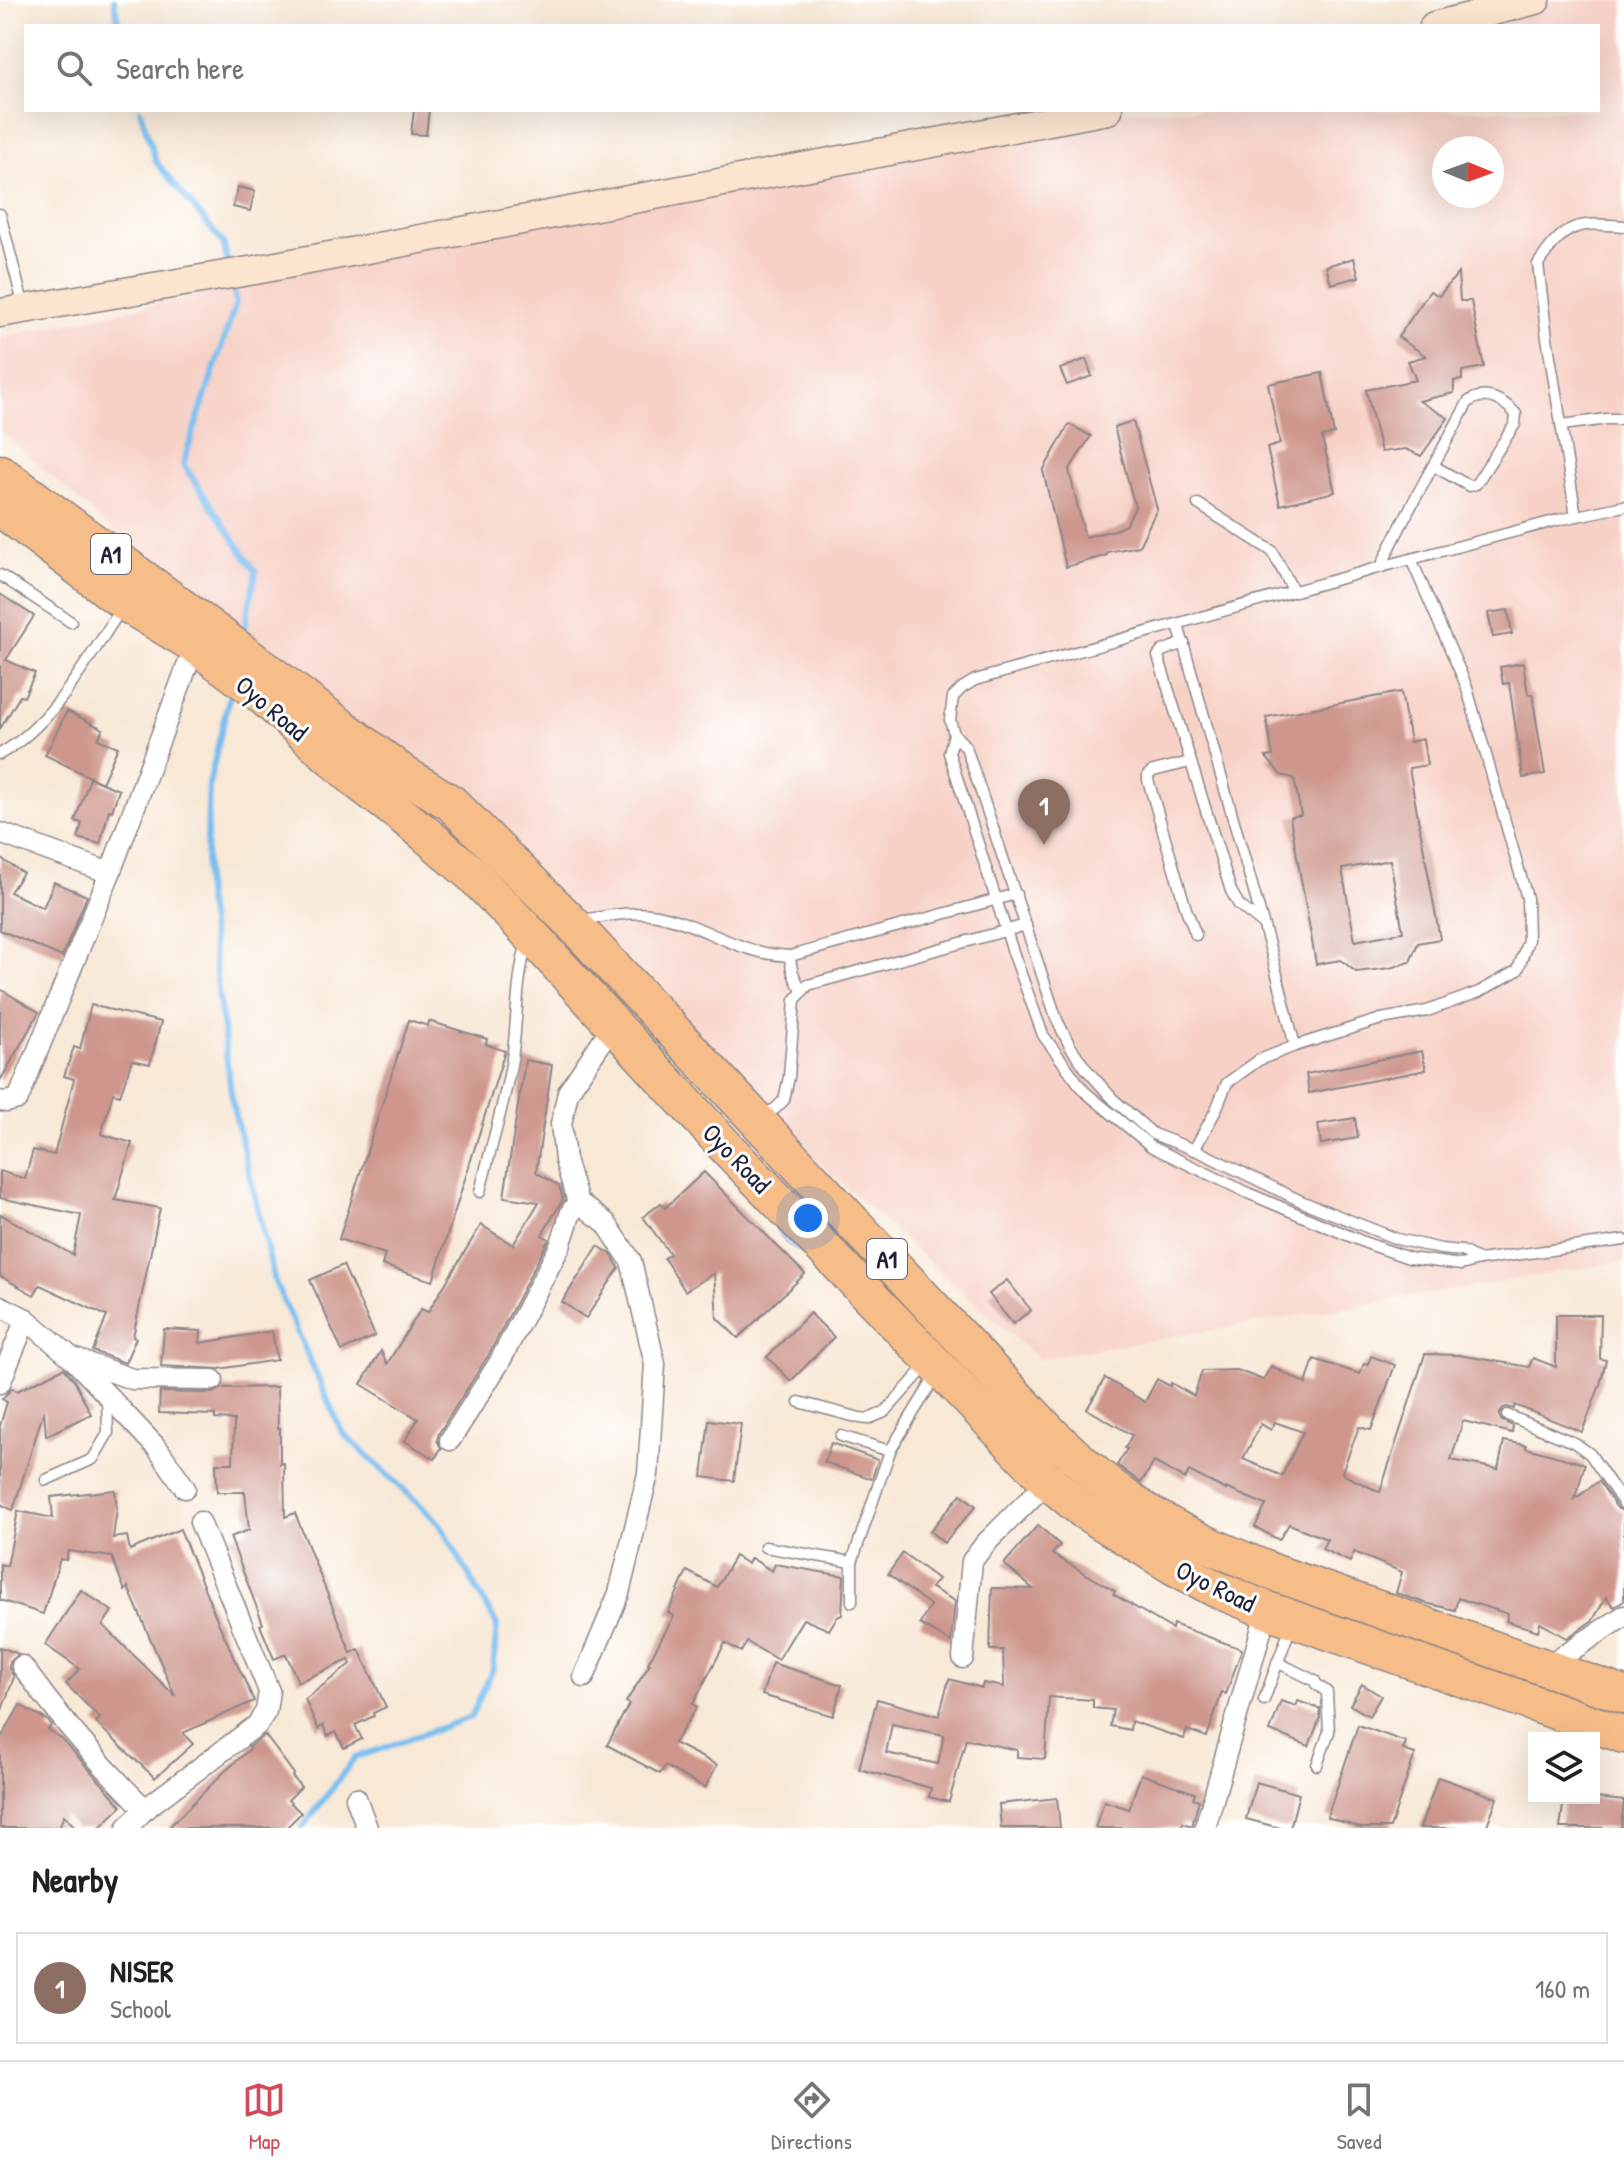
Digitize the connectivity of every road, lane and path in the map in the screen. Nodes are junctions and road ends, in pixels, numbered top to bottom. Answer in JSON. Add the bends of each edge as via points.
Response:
{"nodes":[{"id":1,"x":1536,"y":0,"type":"edge"},
{"id":2,"x":1442,"y":24,"type":"edge"},
{"id":3,"x":1097,"y":112,"type":"edge"},
{"id":4,"x":0,"y":214,"type":"edge"},
{"id":5,"x":1624,"y":226,"type":"edge"},
{"id":6,"x":12,"y":311,"type":"edge"},
{"id":7,"x":1624,"y":419,"type":"edge"},
{"id":8,"x":1562,"y":425,"type":"junction"},
{"id":9,"x":1434,"y":466,"type":"junction"},
{"id":10,"x":0,"y":473,"type":"edge"},
{"id":11,"x":1198,"y":504,"type":"dead end"},
{"id":12,"x":1624,"y":506,"type":"edge"},
{"id":13,"x":0,"y":508,"type":"edge"},
{"id":14,"x":1576,"y":516,"type":"junction"},
{"id":15,"x":1411,"y":559,"type":"junction"},
{"id":16,"x":1381,"y":567,"type":"junction"},
{"id":17,"x":0,"y":575,"type":"edge"},
{"id":18,"x":1294,"y":592,"type":"junction"},
{"id":19,"x":125,"y":603,"type":"junction"},
{"id":20,"x":71,"y":622,"type":"dead end"},
{"id":21,"x":1178,"y":625,"type":"junction"},
{"id":22,"x":1184,"y":643,"type":"junction"},
{"id":23,"x":206,"y":644,"type":"junction"},
{"id":24,"x":255,"y":677,"type":"junction"},
{"id":25,"x":954,"y":734,"type":"junction"},
{"id":26,"x":0,"y":754,"type":"edge"},
{"id":27,"x":1190,"y":762,"type":"junction"},
{"id":28,"x":0,"y":833,"type":"edge"},
{"id":29,"x":110,"y":873,"type":"junction"},
{"id":30,"x":1016,"y":894,"type":"junction"},
{"id":31,"x":997,"y":901,"type":"junction"},
{"id":32,"x":571,"y":922,"type":"junction"},
{"id":33,"x":1263,"y":924,"type":"junction"},
{"id":34,"x":1026,"y":925,"type":"junction"},
{"id":35,"x":1007,"y":931,"type":"junction"},
{"id":36,"x":530,"y":934,"type":"junction"},
{"id":37,"x":1196,"y":935,"type":"dead end"},
{"id":38,"x":790,"y":956,"type":"junction"},
{"id":39,"x":802,"y":990,"type":"junction"},
{"id":40,"x":613,"y":1025,"type":"junction"},
{"id":41,"x":1295,"y":1046,"type":"junction"},
{"id":42,"x":0,"y":1101,"type":"edge"},
{"id":43,"x":740,"y":1132,"type":"junction"},
{"id":44,"x":1194,"y":1150,"type":"junction"},
{"id":45,"x":480,"y":1192,"type":"dead end"},
{"id":46,"x":578,"y":1202,"type":"junction"},
{"id":47,"x":1624,"y":1240,"type":"edge"},
{"id":48,"x":1479,"y":1260,"type":"junction"},
{"id":49,"x":0,"y":1306,"type":"edge"},
{"id":50,"x":26,"y":1319,"type":"junction"},
{"id":51,"x":72,"y":1358,"type":"junction"},
{"id":52,"x":936,"y":1365,"type":"junction"},
{"id":53,"x":213,"y":1380,"type":"dead end"},
{"id":54,"x":0,"y":1383,"type":"edge"},
{"id":55,"x":107,"y":1395,"type":"junction"},
{"id":56,"x":799,"y":1402,"type":"dead end"},
{"id":57,"x":1507,"y":1415,"type":"dead end"},
{"id":58,"x":841,"y":1436,"type":"dead end"},
{"id":59,"x":450,"y":1440,"type":"dead end"},
{"id":60,"x":1068,"y":1450,"type":"junction"},
{"id":61,"x":890,"y":1451,"type":"junction"},
{"id":62,"x":46,"y":1480,"type":"dead end"},
{"id":63,"x":1048,"y":1481,"type":"junction"},
{"id":64,"x":185,"y":1488,"type":"dead end"},
{"id":65,"x":1624,"y":1504,"type":"edge"},
{"id":66,"x":200,"y":1522,"type":"dead end"},
{"id":67,"x":765,"y":1547,"type":"dead end"},
{"id":68,"x":852,"y":1562,"type":"junction"},
{"id":69,"x":852,"y":1602,"type":"dead end"},
{"id":70,"x":1280,"y":1615,"type":"junction"},
{"id":71,"x":1624,"y":1616,"type":"edge"},
{"id":72,"x":963,"y":1658,"type":"dead end"},
{"id":73,"x":1277,"y":1662,"type":"junction"},
{"id":74,"x":22,"y":1666,"type":"dead end"},
{"id":75,"x":1544,"y":1668,"type":"junction"},
{"id":76,"x":584,"y":1677,"type":"dead end"},
{"id":77,"x":1624,"y":1695,"type":"edge"},
{"id":78,"x":1264,"y":1700,"type":"dead end"},
{"id":79,"x":1624,"y":1735,"type":"edge"},
{"id":80,"x":1317,"y":1765,"type":"dead end"},
{"id":81,"x":356,"y":1798,"type":"dead end"},
{"id":82,"x":145,"y":1809,"type":"junction"},
{"id":83,"x":127,"y":1828,"type":"edge"},
{"id":84,"x":367,"y":1828,"type":"edge"},
{"id":85,"x":1205,"y":1828,"type":"edge"}],
"edges":[{"from":1,"to":2,"type":"street"},
{"from":3,"to":6,"type":"street"},
{"from":4,"to":6,"type":"lane"},
{"from":5,"to":8,"type":"lane","via":[[1572,227],[1554,240],[1538,264]]},
{"from":7,"to":8,"type":"lane"},
{"from":8,"to":14,"type":"lane"},
{"from":9,"to":9,"type":"lane","via":[[1469,486],[1476,484],[1515,424],[1516,414],[1488,395],[1476,396]]},
{"from":9,"to":16,"type":"lane"},
{"from":10,"to":23,"type":"highway","name":"Oyo Road","number":"A1"},
{"from":11,"to":18,"type":"lane","via":[[1272,551]]},
{"from":12,"to":14,"type":"lane"},
{"from":13,"to":19,"type":"highway","name":"Oyo Road","number":"A1"},
{"from":14,"to":15,"type":"lane"},
{"from":15,"to":16,"type":"lane"},
{"from":15,"to":41,"type":"lane","via":[[1466,685],[1527,898],[1528,940],[1518,970],[1479,992]]},
{"from":16,"to":18,"type":"lane"},
{"from":17,"to":20,"type":"lane"},
{"from":18,"to":21,"type":"lane"},
{"from":19,"to":23,"type":"highway","name":"Oyo Road","number":"A1"},
{"from":19,"to":26,"type":"lane","via":[[42,720]]},
{"from":21,"to":22,"type":"lane"},
{"from":21,"to":25,"type":"lane","via":[[975,680],[953,697]]},
{"from":22,"to":27,"type":"lane","via":[[1158,656]]},
{"from":22,"to":33,"type":"lane"},
{"from":23,"to":24,"type":"highway","name":"Oyo Road","number":"A1"},
{"from":23,"to":29,"type":"street"},
{"from":24,"to":32,"type":"highway","name":"Oyo Road","number":"A1","via":[[451,803]]},
{"from":24,"to":36,"type":"highway","name":"Oyo Road","number":"A1","via":[[360,783],[473,875]]},
{"from":25,"to":30,"type":"lane","via":[[966,747]]},
{"from":25,"to":31,"type":"lane","via":[[949,753]]},
{"from":27,"to":33,"type":"lane","via":[[1231,891],[1239,905]]},
{"from":27,"to":37,"type":"lane","via":[[1153,771],[1148,780]]},
{"from":28,"to":29,"type":"street"},
{"from":29,"to":42,"type":"street","via":[[18,1099]]},
{"from":30,"to":31,"type":"lane"},
{"from":30,"to":34,"type":"lane"},
{"from":31,"to":35,"type":"lane"},
{"from":31,"to":38,"type":"lane"},
{"from":32,"to":38,"type":"lane","via":[[651,914],[766,954]]},
{"from":32,"to":43,"type":"highway","name":"Oyo Road","number":"A1"},
{"from":33,"to":41,"type":"lane"},
{"from":34,"to":35,"type":"lane"},
{"from":34,"to":44,"type":"lane","via":[[1057,1020],[1087,1070],[1153,1134]]},
{"from":35,"to":39,"type":"lane"},
{"from":35,"to":48,"type":"lane","via":[[1043,1035],[1084,1091],[1152,1147],[1250,1194],[1409,1258],[1461,1265]]},
{"from":36,"to":40,"type":"highway","name":"Oyo Road","number":"A1"},
{"from":36,"to":45,"type":"lane","via":[[519,970],[510,1069]]},
{"from":38,"to":39,"type":"lane"},
{"from":39,"to":43,"type":"lane","via":[[795,1000],[784,1100]]},
{"from":40,"to":43,"type":"highway","name":"Oyo Road","number":"A1"},
{"from":40,"to":46,"type":"street","via":[[568,1092],[561,1124]]},
{"from":41,"to":44,"type":"lane","via":[[1259,1060],[1227,1083]]},
{"from":43,"to":52,"type":"highway","name":"Oyo Road","number":"A1"},
{"from":43,"to":60,"type":"highway","name":"Oyo Road","number":"A1"},
{"from":44,"to":48,"type":"lane","via":[[1397,1239],[1462,1251]]},
{"from":46,"to":59,"type":"street","via":[[499,1363]]},
{"from":46,"to":76,"type":"street","via":[[606,1223],[631,1261],[655,1364],[648,1474],[619,1593]]},
{"from":47,"to":48,"type":"lane"},
{"from":49,"to":50,"type":"street"},
{"from":50,"to":51,"type":"street"},
{"from":50,"to":54,"type":"street"},
{"from":51,"to":53,"type":"street","via":[[132,1379]]},
{"from":51,"to":55,"type":"street"},
{"from":52,"to":56,"type":"lane","via":[[876,1417],[860,1418]]},
{"from":52,"to":61,"type":"lane"},
{"from":52,"to":63,"type":"highway","name":"Oyo Road","number":"A1"},
{"from":55,"to":62,"type":"lane","via":[[108,1433],[93,1459]]},
{"from":55,"to":64,"type":"street","via":[[158,1449]]},
{"from":57,"to":65,"type":"lane","via":[[1582,1448]]},
{"from":58,"to":61,"type":"lane"},
{"from":60,"to":63,"type":"street"},
{"from":60,"to":75,"type":"highway","name":"Oyo Road","number":"A1","via":[[1142,1509],[1228,1554]]},
{"from":61,"to":68,"type":"lane"},
{"from":63,"to":70,"type":"highway","name":"Oyo Road","number":"A1","via":[[1084,1511],[1173,1566]]},
{"from":63,"to":72,"type":"street","via":[[972,1561]]},
{"from":66,"to":82,"type":"street","via":[[269,1691],[266,1711],[257,1725]]},
{"from":67,"to":68,"type":"lane"},
{"from":68,"to":69,"type":"lane"},
{"from":70,"to":73,"type":"lane"},
{"from":70,"to":79,"type":"highway","name":"Oyo Road","number":"A1"},
{"from":70,"to":85,"type":"street"},
{"from":71,"to":75,"type":"street"},
{"from":73,"to":78,"type":"lane"},
{"from":73,"to":80,"type":"lane","via":[[1327,1692],[1329,1732]]},
{"from":74,"to":82,"type":"street","via":[[79,1741]]},
{"from":75,"to":77,"type":"highway","name":"Oyo Road","number":"A1"},
{"from":81,"to":84,"type":"street"},
{"from":82,"to":83,"type":"street"}]}
